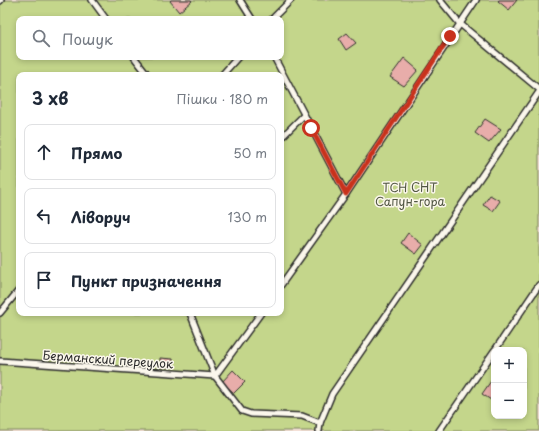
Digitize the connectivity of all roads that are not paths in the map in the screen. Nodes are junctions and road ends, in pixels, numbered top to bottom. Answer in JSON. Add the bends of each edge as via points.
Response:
{"nodes":[{"id":1,"x":92,"y":0,"type":"edge"},
{"id":2,"x":240,"y":0,"type":"edge"},
{"id":3,"x":291,"y":0,"type":"edge"},
{"id":4,"x":440,"y":0,"type":"edge"},
{"id":5,"x":476,"y":0,"type":"edge"},
{"id":6,"x":104,"y":16,"type":"edge"},
{"id":7,"x":250,"y":16,"type":"edge"},
{"id":8,"x":275,"y":16,"type":"edge"},
{"id":9,"x":459,"y":23,"type":"junction"},
{"id":10,"x":136,"y":60,"type":"edge"},
{"id":11,"x":235,"y":60,"type":"edge"},
{"id":12,"x":276,"y":60,"type":"edge"},
{"id":13,"x":146,"y":72,"type":"edge"},
{"id":14,"x":225,"y":72,"type":"edge"},
{"id":15,"x":282,"y":72,"type":"edge"},
{"id":16,"x":284,"y":76,"type":"edge"},
{"id":17,"x":539,"y":89,"type":"edge"},
{"id":18,"x":539,"y":92,"type":"edge"},
{"id":19,"x":304,"y":115,"type":"junction"},
{"id":20,"x":284,"y":135,"type":"edge"},
{"id":21,"x":346,"y":194,"type":"junction"},
{"id":22,"x":284,"y":281,"type":"edge"},
{"id":23,"x":539,"y":285,"type":"edge"},
{"id":24,"x":16,"y":294,"type":"edge"},
{"id":25,"x":0,"y":313,"type":"edge"},
{"id":26,"x":191,"y":316,"type":"edge"},
{"id":27,"x":259,"y":316,"type":"edge"},
{"id":28,"x":496,"y":347,"type":"edge"},
{"id":29,"x":491,"y":354,"type":"edge"},
{"id":30,"x":0,"y":361,"type":"edge"},
{"id":31,"x":215,"y":376,"type":"junction"},
{"id":32,"x":320,"y":423,"type":"junction"},
{"id":33,"x":319,"y":431,"type":"edge"},
{"id":34,"x":439,"y":431,"type":"edge"}],
"edges":[{"from":1,"to":6,"type":"lane"},
{"from":2,"to":7,"type":"lane"},
{"from":3,"to":8,"type":"lane"},
{"from":4,"to":9,"type":"lane"},
{"from":5,"to":9,"type":"lane"},
{"from":9,"to":17,"type":"lane"},
{"from":9,"to":21,"type":"lane"},
{"from":10,"to":13,"type":"lane"},
{"from":11,"to":14,"type":"lane"},
{"from":12,"to":15,"type":"lane"},
{"from":16,"to":19,"type":"lane"},
{"from":18,"to":32,"type":"lane","via":[[332,394]]},
{"from":19,"to":20,"type":"lane"},
{"from":19,"to":21,"type":"lane"},
{"from":21,"to":22,"type":"lane"},
{"from":23,"to":28,"type":"lane"},
{"from":24,"to":25,"type":"lane"},
{"from":26,"to":31,"type":"lane"},
{"from":27,"to":31,"type":"lane"},
{"from":29,"to":34,"type":"lane"},
{"from":30,"to":31,"type":"lane","name":"Берманский переулок"},
{"from":31,"to":32,"type":"lane","via":[[242,411],[251,414],[302,416]]},
{"from":32,"to":33,"type":"lane"}]}
